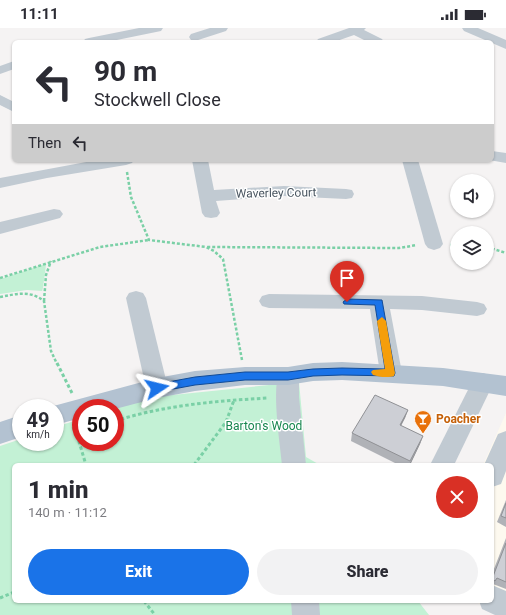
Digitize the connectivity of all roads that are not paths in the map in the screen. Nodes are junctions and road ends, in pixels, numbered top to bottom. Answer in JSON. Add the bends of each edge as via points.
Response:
{"nodes":[{"id":1,"x":157,"y":28,"type":"edge"},
{"id":2,"x":222,"y":28,"type":"edge"},
{"id":3,"x":468,"y":28,"type":"edge"},
{"id":4,"x":357,"y":29,"type":"edge"},
{"id":5,"x":194,"y":37,"type":"edge"},
{"id":6,"x":99,"y":40,"type":"edge"},
{"id":7,"x":327,"y":40,"type":"edge"},
{"id":8,"x":375,"y":40,"type":"edge"},
{"id":9,"x":506,"y":45,"type":"edge"},
{"id":10,"x":12,"y":66,"type":"edge"},
{"id":11,"x":0,"y":70,"type":"edge"},
{"id":12,"x":494,"y":156,"type":"edge"},
{"id":13,"x":506,"y":158,"type":"edge"},
{"id":14,"x":99,"y":162,"type":"edge"},
{"id":15,"x":200,"y":162,"type":"edge"},
{"id":16,"x":411,"y":162,"type":"edge"},
{"id":17,"x":46,"y":166,"type":"edge"},
{"id":18,"x":0,"y":184,"type":"edge"},
{"id":19,"x":345,"y":194,"type":"dead end"},
{"id":20,"x":207,"y":196,"type":"junction"},
{"id":21,"x":211,"y":213,"type":"dead end"},
{"id":22,"x":54,"y":214,"type":"dead end"},
{"id":23,"x":0,"y":228,"type":"edge"},
{"id":24,"x":434,"y":244,"type":"road end"},
{"id":25,"x":135,"y":298,"type":"dead end"},
{"id":26,"x":269,"y":301,"type":"dead end"},
{"id":27,"x":379,"y":302,"type":"junction"},
{"id":28,"x":477,"y":310,"type":"dead end"},
{"id":29,"x":390,"y":373,"type":"junction"},
{"id":30,"x":483,"y":382,"type":"junction"},
{"id":31,"x":288,"y":386,"type":"junction"},
{"id":32,"x":506,"y":386,"type":"edge"},
{"id":33,"x":157,"y":388,"type":"junction"},
{"id":34,"x":115,"y":399,"type":"edge"},
{"id":35,"x":12,"y":429,"type":"edge"},
{"id":36,"x":0,"y":433,"type":"edge"},
{"id":37,"x":506,"y":441,"type":"edge"},
{"id":38,"x":294,"y":463,"type":"edge"},
{"id":39,"x":443,"y":463,"type":"edge"},
{"id":40,"x":494,"y":471,"type":"edge"},
{"id":41,"x":494,"y":600,"type":"edge"},
{"id":42,"x":305,"y":603,"type":"edge"},
{"id":43,"x":506,"y":606,"type":"edge"},
{"id":44,"x":306,"y":615,"type":"edge"}],
"edges":[{"from":1,"to":6,"type":"street"},
{"from":2,"to":5,"type":"street"},
{"from":3,"to":9,"type":"street"},
{"from":4,"to":7,"type":"street"},
{"from":4,"to":8,"type":"street"},
{"from":10,"to":11,"type":"street"},
{"from":12,"to":13,"type":"street"},
{"from":14,"to":17,"type":"street"},
{"from":15,"to":20,"type":"street"},
{"from":16,"to":24,"type":"street"},
{"from":17,"to":18,"type":"street"},
{"from":19,"to":20,"type":"street","name":"Waverley Court","via":[[284,191]]},
{"from":20,"to":21,"type":"street"},
{"from":22,"to":23,"type":"street"},
{"from":25,"to":33,"type":"street"},
{"from":26,"to":27,"type":"street"},
{"from":27,"to":28,"type":"street","via":[[422,303]]},
{"from":27,"to":29,"type":"street"},
{"from":29,"to":30,"type":"main road"},
{"from":29,"to":31,"type":"main road","via":[[313,372]]},
{"from":30,"to":32,"type":"main road"},
{"from":30,"to":39,"type":"street"},
{"from":31,"to":33,"type":"main road","via":[[245,376]]},
{"from":31,"to":38,"type":"street"},
{"from":33,"to":34,"type":"main road"},
{"from":35,"to":36,"type":"main road"},
{"from":37,"to":40,"type":"street"},
{"from":41,"to":43,"type":"street"},
{"from":42,"to":44,"type":"street"}]}
